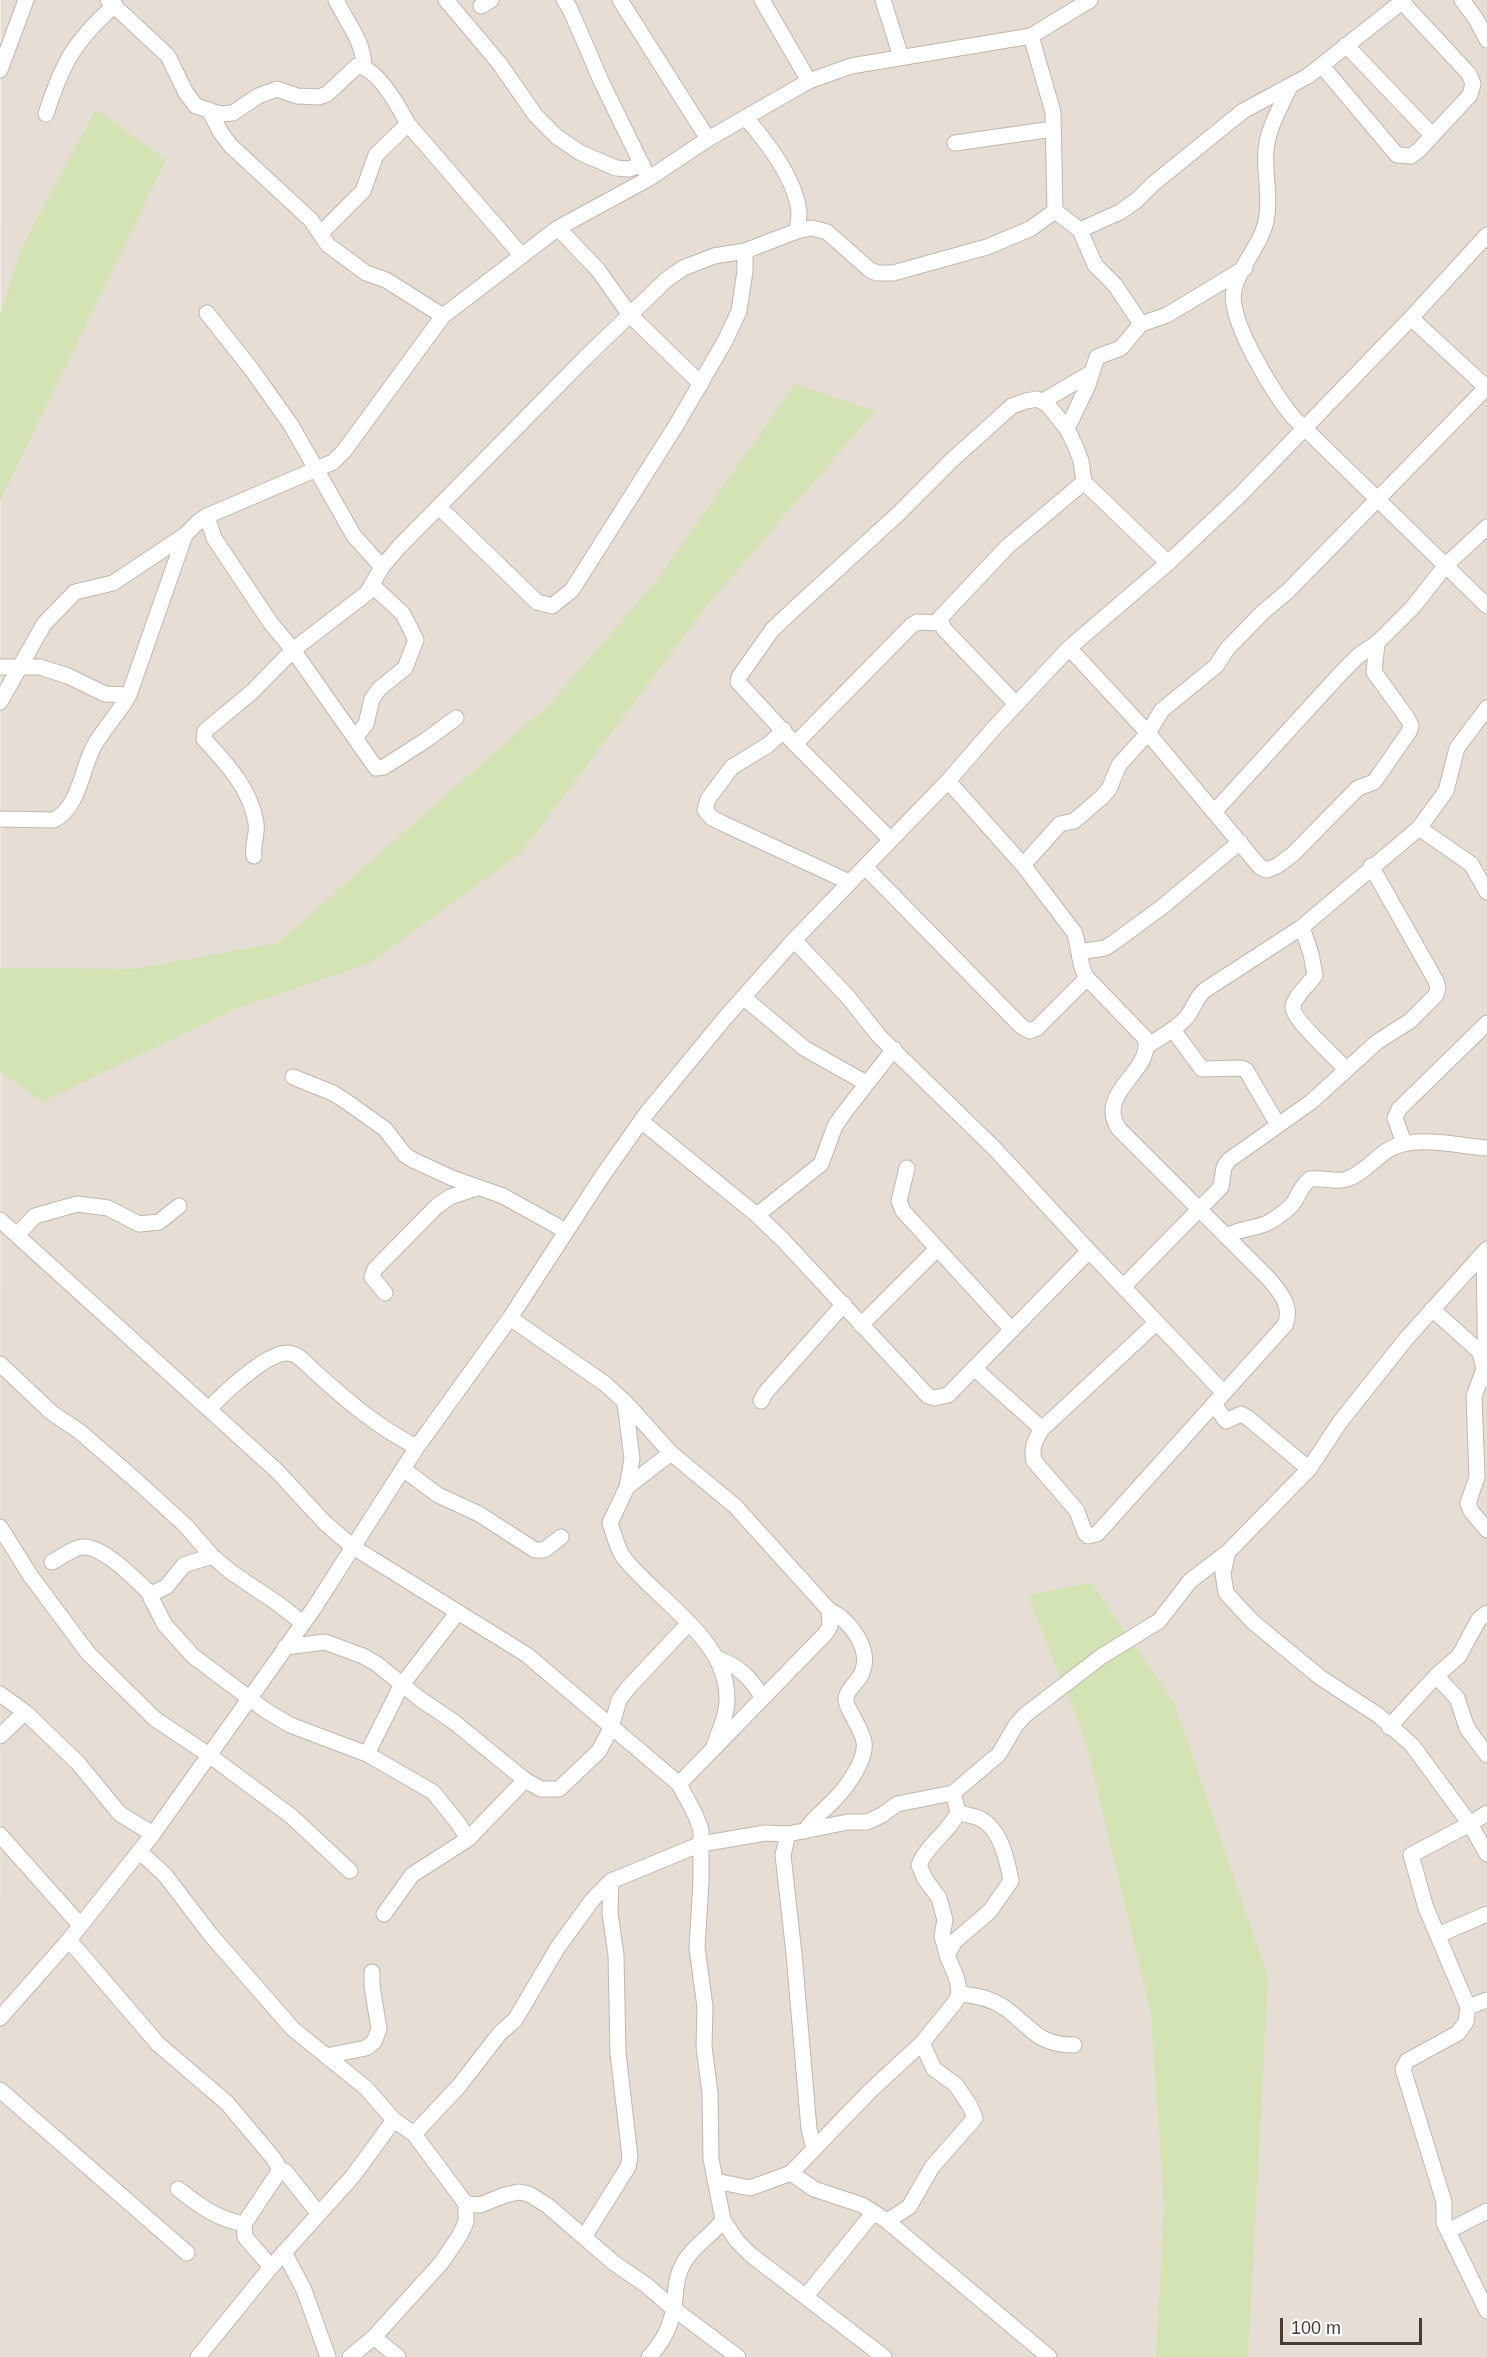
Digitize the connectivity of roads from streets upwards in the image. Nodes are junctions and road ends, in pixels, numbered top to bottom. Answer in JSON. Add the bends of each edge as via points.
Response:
{"nodes":[{"id":1,"x":26,"y":0,"type":"edge"},
{"id":2,"x":336,"y":0,"type":"edge"},
{"id":3,"x":446,"y":0,"type":"edge"},
{"id":4,"x":564,"y":0,"type":"edge"},
{"id":5,"x":620,"y":0,"type":"edge"},
{"id":6,"x":762,"y":0,"type":"edge"},
{"id":7,"x":883,"y":0,"type":"edge"},
{"id":8,"x":1090,"y":0,"type":"edge"},
{"id":9,"x":1461,"y":0,"type":"edge"},
{"id":10,"x":1403,"y":1,"type":"edge"},
{"id":11,"x":111,"y":3,"type":"edge"},
{"id":12,"x":1031,"y":36,"type":"junction"},
{"id":13,"x":1487,"y":40,"type":"edge"},
{"id":14,"x":1346,"y":45,"type":"junction"},
{"id":15,"x":901,"y":57,"type":"junction"},
{"id":16,"x":364,"y":66,"type":"junction"},
{"id":17,"x":1323,"y":66,"type":"junction"},
{"id":18,"x":0,"y":70,"type":"edge"},
{"id":19,"x":809,"y":81,"type":"junction"},
{"id":20,"x":1290,"y":86,"type":"junction"},
{"id":21,"x":208,"y":110,"type":"junction"},
{"id":22,"x":46,"y":114,"type":"dead end"},
{"id":23,"x":746,"y":118,"type":"junction"},
{"id":24,"x":408,"y":124,"type":"junction"},
{"id":25,"x":1053,"y":129,"type":"junction"},
{"id":26,"x":1432,"y":135,"type":"junction"},
{"id":27,"x":708,"y":139,"type":"junction"},
{"id":28,"x":955,"y":143,"type":"dead end"},
{"id":29,"x":642,"y":164,"type":"junction"},
{"id":30,"x":648,"y":179,"type":"junction"},
{"id":31,"x":1055,"y":210,"type":"junction"},
{"id":32,"x":558,"y":228,"type":"junction"},
{"id":33,"x":1080,"y":230,"type":"junction"},
{"id":34,"x":797,"y":231,"type":"junction"},
{"id":35,"x":321,"y":233,"type":"junction"},
{"id":36,"x":1487,"y":235,"type":"edge"},
{"id":37,"x":745,"y":251,"type":"junction"},
{"id":38,"x":522,"y":256,"type":"junction"},
{"id":39,"x":1245,"y":268,"type":"junction"},
{"id":40,"x":207,"y":313,"type":"dead end"},
{"id":41,"x":630,"y":315,"type":"junction"},
{"id":42,"x":443,"y":316,"type":"junction"},
{"id":43,"x":1411,"y":318,"type":"junction"},
{"id":44,"x":1141,"y":324,"type":"junction"},
{"id":45,"x":1091,"y":373,"type":"junction"},
{"id":46,"x":701,"y":384,"type":"junction"},
{"id":47,"x":1487,"y":388,"type":"edge"},
{"id":48,"x":1043,"y":401,"type":"junction"},
{"id":49,"x":1304,"y":427,"type":"junction"},
{"id":50,"x":1067,"y":429,"type":"junction"},
{"id":51,"x":317,"y":468,"type":"junction"},
{"id":52,"x":1084,"y":482,"type":"junction"},
{"id":53,"x":1378,"y":500,"type":"junction"},
{"id":54,"x":438,"y":507,"type":"junction"},
{"id":55,"x":207,"y":516,"type":"junction"},
{"id":56,"x":1487,"y":527,"type":"edge"},
{"id":57,"x":185,"y":535,"type":"junction"},
{"id":58,"x":1168,"y":562,"type":"junction"},
{"id":59,"x":1446,"y":565,"type":"junction"},
{"id":60,"x":382,"y":567,"type":"junction"},
{"id":61,"x":372,"y":585,"type":"junction"},
{"id":62,"x":1487,"y":606,"type":"edge"},
{"id":63,"x":940,"y":623,"type":"junction"},
{"id":64,"x":1377,"y":644,"type":"junction"},
{"id":65,"x":1069,"y":648,"type":"junction"},
{"id":66,"x":293,"y":650,"type":"junction"},
{"id":67,"x":0,"y":667,"type":"edge"},
{"id":68,"x":20,"y":668,"type":"junction"},
{"id":69,"x":129,"y":695,"type":"junction"},
{"id":70,"x":0,"y":702,"type":"edge"},
{"id":71,"x":1016,"y":704,"type":"junction"},
{"id":72,"x":1487,"y":708,"type":"edge"},
{"id":73,"x":456,"y":718,"type":"dead end"},
{"id":74,"x":784,"y":729,"type":"junction"},
{"id":75,"x":1148,"y":733,"type":"junction"},
{"id":76,"x":354,"y":738,"type":"junction"},
{"id":77,"x":795,"y":744,"type":"junction"},
{"id":78,"x":948,"y":781,"type":"junction"},
{"id":79,"x":1215,"y":811,"type":"junction"},
{"id":80,"x":0,"y":819,"type":"edge"},
{"id":81,"x":1419,"y":828,"type":"junction"},
{"id":82,"x":891,"y":840,"type":"junction"},
{"id":83,"x":1240,"y":842,"type":"junction"},
{"id":84,"x":254,"y":856,"type":"dead end"},
{"id":85,"x":1023,"y":865,"type":"junction"},
{"id":86,"x":1371,"y":866,"type":"junction"},
{"id":87,"x":864,"y":867,"type":"junction"},
{"id":88,"x":849,"y":882,"type":"junction"},
{"id":89,"x":1487,"y":892,"type":"edge"},
{"id":90,"x":1302,"y":927,"type":"junction"},
{"id":91,"x":794,"y":940,"type":"junction"},
{"id":92,"x":1080,"y":952,"type":"junction"},
{"id":93,"x":1087,"y":978,"type":"junction"},
{"id":94,"x":743,"y":998,"type":"junction"},
{"id":95,"x":1487,"y":1023,"type":"edge"},
{"id":96,"x":1173,"y":1030,"type":"junction"},
{"id":97,"x":1147,"y":1046,"type":"junction"},
{"id":98,"x":894,"y":1049,"type":"junction"},
{"id":99,"x":1346,"y":1069,"type":"junction"},
{"id":100,"x":293,"y":1077,"type":"dead end"},
{"id":101,"x":866,"y":1083,"type":"junction"},
{"id":102,"x":641,"y":1121,"type":"junction"},
{"id":103,"x":1278,"y":1125,"type":"junction"},
{"id":104,"x":1404,"y":1143,"type":"junction"},
{"id":105,"x":1487,"y":1148,"type":"edge"},
{"id":106,"x":907,"y":1168,"type":"dead end"},
{"id":107,"x":477,"y":1188,"type":"junction"},
{"id":108,"x":179,"y":1206,"type":"dead end"},
{"id":109,"x":1199,"y":1210,"type":"junction"},
{"id":110,"x":757,"y":1215,"type":"junction"},
{"id":111,"x":0,"y":1220,"type":"edge"},
{"id":112,"x":566,"y":1231,"type":"junction"},
{"id":113,"x":17,"y":1235,"type":"junction"},
{"id":114,"x":1226,"y":1237,"type":"junction"},
{"id":115,"x":937,"y":1249,"type":"junction"},
{"id":116,"x":1089,"y":1251,"type":"junction"},
{"id":117,"x":1485,"y":1251,"type":"edge"},
{"id":118,"x":1123,"y":1287,"type":"junction"},
{"id":119,"x":385,"y":1293,"type":"dead end"},
{"id":120,"x":844,"y":1304,"type":"junction"},
{"id":121,"x":1432,"y":1309,"type":"junction"},
{"id":122,"x":510,"y":1318,"type":"junction"},
{"id":123,"x":1156,"y":1322,"type":"junction"},
{"id":124,"x":861,"y":1325,"type":"junction"},
{"id":125,"x":1012,"y":1330,"type":"junction"},
{"id":126,"x":0,"y":1364,"type":"edge"},
{"id":127,"x":974,"y":1368,"type":"junction"},
{"id":128,"x":1486,"y":1378,"type":"edge"},
{"id":129,"x":1219,"y":1398,"type":"junction"},
{"id":130,"x":761,"y":1401,"type":"dead end"},
{"id":131,"x":625,"y":1402,"type":"junction"},
{"id":132,"x":209,"y":1409,"type":"junction"},
{"id":133,"x":1042,"y":1429,"type":"junction"},
{"id":134,"x":417,"y":1447,"type":"junction"},
{"id":135,"x":671,"y":1453,"type":"junction"},
{"id":136,"x":403,"y":1469,"type":"junction"},
{"id":137,"x":1309,"y":1469,"type":"junction"},
{"id":138,"x":627,"y":1487,"type":"junction"},
{"id":139,"x":0,"y":1527,"type":"edge"},
{"id":140,"x":1487,"y":1530,"type":"edge"},
{"id":141,"x":561,"y":1537,"type":"dead end"},
{"id":142,"x":353,"y":1546,"type":"junction"},
{"id":143,"x":1228,"y":1552,"type":"junction"},
{"id":144,"x":212,"y":1556,"type":"junction"},
{"id":145,"x":52,"y":1562,"type":"dead end"},
{"id":146,"x":152,"y":1595,"type":"junction"},
{"id":147,"x":829,"y":1610,"type":"junction"},
{"id":148,"x":458,"y":1612,"type":"junction"},
{"id":149,"x":1487,"y":1613,"type":"edge"},
{"id":150,"x":303,"y":1623,"type":"junction"},
{"id":151,"x":688,"y":1624,"type":"junction"},
{"id":152,"x":285,"y":1647,"type":"junction"},
{"id":153,"x":718,"y":1659,"type":"junction"},
{"id":154,"x":1436,"y":1676,"type":"junction"},
{"id":155,"x":401,"y":1686,"type":"junction"},
{"id":156,"x":0,"y":1694,"type":"edge"},
{"id":157,"x":250,"y":1697,"type":"junction"},
{"id":158,"x":763,"y":1698,"type":"junction"},
{"id":159,"x":25,"y":1712,"type":"junction"},
{"id":160,"x":1389,"y":1727,"type":"junction"},
{"id":161,"x":611,"y":1728,"type":"junction"},
{"id":162,"x":0,"y":1736,"type":"edge"},
{"id":163,"x":713,"y":1749,"type":"junction"},
{"id":164,"x":367,"y":1754,"type":"junction"},
{"id":165,"x":209,"y":1755,"type":"junction"},
{"id":166,"x":1487,"y":1755,"type":"edge"},
{"id":167,"x":525,"y":1780,"type":"junction"},
{"id":168,"x":679,"y":1784,"type":"junction"},
{"id":169,"x":954,"y":1793,"type":"junction"},
{"id":170,"x":958,"y":1812,"type":"junction"},
{"id":171,"x":1487,"y":1813,"type":"edge"},
{"id":172,"x":1470,"y":1824,"type":"junction"},
{"id":173,"x":805,"y":1831,"type":"junction"},
{"id":174,"x":153,"y":1834,"type":"junction"},
{"id":175,"x":788,"y":1834,"type":"junction"},
{"id":176,"x":0,"y":1835,"type":"edge"},
{"id":177,"x":468,"y":1839,"type":"junction"},
{"id":178,"x":701,"y":1844,"type":"junction"},
{"id":179,"x":140,"y":1851,"type":"junction"},
{"id":180,"x":1487,"y":1854,"type":"edge"},
{"id":181,"x":350,"y":1871,"type":"dead end"},
{"id":182,"x":611,"y":1881,"type":"junction"},
{"id":183,"x":384,"y":1914,"type":"dead end"},
{"id":184,"x":1487,"y":1914,"type":"edge"},
{"id":185,"x":80,"y":1925,"type":"junction"},
{"id":186,"x":1438,"y":1935,"type":"junction"},
{"id":187,"x":69,"y":1940,"type":"junction"},
{"id":188,"x":947,"y":1955,"type":"junction"},
{"id":189,"x":372,"y":1972,"type":"dead end"},
{"id":190,"x":960,"y":1994,"type":"junction"},
{"id":191,"x":1487,"y":2000,"type":"edge"},
{"id":192,"x":1468,"y":2007,"type":"junction"},
{"id":193,"x":0,"y":2018,"type":"edge"},
{"id":194,"x":922,"y":2043,"type":"junction"},
{"id":195,"x":1074,"y":2044,"type":"dead end"},
{"id":196,"x":326,"y":2056,"type":"junction"},
{"id":197,"x":0,"y":2090,"type":"edge"},
{"id":198,"x":394,"y":2120,"type":"junction"},
{"id":199,"x":414,"y":2134,"type":"junction"},
{"id":200,"x":814,"y":2149,"type":"junction"},
{"id":201,"x":279,"y":2170,"type":"junction"},
{"id":202,"x":791,"y":2173,"type":"junction"},
{"id":203,"x":715,"y":2181,"type":"junction"},
{"id":204,"x":178,"y":2190,"type":"dead end"},
{"id":205,"x":466,"y":2204,"type":"junction"},
{"id":206,"x":1487,"y":2211,"type":"edge"},
{"id":207,"x":874,"y":2212,"type":"junction"},
{"id":208,"x":318,"y":2213,"type":"junction"},
{"id":209,"x":723,"y":2220,"type":"junction"},
{"id":210,"x":887,"y":2221,"type":"junction"},
{"id":211,"x":244,"y":2224,"type":"junction"},
{"id":212,"x":1448,"y":2231,"type":"junction"},
{"id":213,"x":584,"y":2236,"type":"junction"},
{"id":214,"x":284,"y":2252,"type":"junction"},
{"id":215,"x":187,"y":2253,"type":"dead end"},
{"id":216,"x":271,"y":2267,"type":"junction"},
{"id":217,"x":806,"y":2296,"type":"junction"},
{"id":218,"x":674,"y":2309,"type":"junction"},
{"id":219,"x":1487,"y":2311,"type":"edge"},
{"id":220,"x":374,"y":2337,"type":"junction"},
{"id":221,"x":198,"y":2357,"type":"edge"},
{"id":222,"x":328,"y":2357,"type":"edge"},
{"id":223,"x":350,"y":2357,"type":"edge"},
{"id":224,"x":398,"y":2357,"type":"edge"},
{"id":225,"x":649,"y":2357,"type":"edge"},
{"id":226,"x":738,"y":2357,"type":"edge"},
{"id":227,"x":884,"y":2357,"type":"edge"},
{"id":228,"x":1049,"y":2357,"type":"edge"}],
"edges":[{"from":1,"to":18,"type":"street"},
{"from":2,"to":16,"type":"street","via":[[357,35]]},
{"from":3,"to":29,"type":"street","via":[[499,63],[536,116],[557,137],[581,153],[616,168]]},
{"from":4,"to":29,"type":"street"},
{"from":5,"to":27,"type":"street"},
{"from":6,"to":19,"type":"street"},
{"from":7,"to":15,"type":"street"},
{"from":8,"to":12,"type":"street"},
{"from":9,"to":13,"type":"street"},
{"from":10,"to":14,"type":"street"},
{"from":10,"to":26,"type":"street","via":[[1469,74],[1473,84],[1470,95]]},
{"from":11,"to":21,"type":"street","via":[[168,56],[186,93],[196,106]]},
{"from":11,"to":22,"type":"street","via":[[73,49],[57,77]]},
{"from":12,"to":15,"type":"street"},
{"from":12,"to":25,"type":"street","via":[[1053,112]]},
{"from":14,"to":17,"type":"street"},
{"from":14,"to":26,"type":"street"},
{"from":15,"to":19,"type":"street","via":[[851,66]]},
{"from":16,"to":21,"type":"street","via":[[357,66],[319,97],[297,96],[277,89],[233,113]]},
{"from":16,"to":24,"type":"street","via":[[399,106]]},
{"from":17,"to":20,"type":"street"},
{"from":17,"to":26,"type":"street","via":[[1397,155],[1411,156]]},
{"from":19,"to":23,"type":"street"},
{"from":20,"to":33,"type":"street","via":[[1243,111],[1120,212]]},
{"from":20,"to":39,"type":"street","via":[[1271,126],[1266,151],[1265,226]]},
{"from":21,"to":35,"type":"street","via":[[231,146]]},
{"from":23,"to":27,"type":"street"},
{"from":23,"to":34,"type":"street","via":[[769,146],[790,184],[799,212]]},
{"from":24,"to":35,"type":"street","via":[[376,155],[363,191]]},
{"from":24,"to":38,"type":"street"},
{"from":25,"to":28,"type":"street"},
{"from":25,"to":31,"type":"street"},
{"from":27,"to":30,"type":"street"},
{"from":29,"to":30,"type":"street"},
{"from":30,"to":32,"type":"street"},
{"from":31,"to":33,"type":"street"},
{"from":31,"to":34,"type":"street","via":[[1030,229],[987,247],[893,273],[870,270],[827,232],[812,228]]},
{"from":32,"to":38,"type":"street"},
{"from":32,"to":41,"type":"street","via":[[598,270]]},
{"from":33,"to":44,"type":"street","via":[[1095,265],[1115,285]]},
{"from":34,"to":37,"type":"street"},
{"from":35,"to":42,"type":"street","via":[[328,245],[366,273],[386,280]]},
{"from":36,"to":43,"type":"street"},
{"from":37,"to":41,"type":"street","via":[[714,256],[683,268]]},
{"from":37,"to":46,"type":"street","via":[[739,311]]},
{"from":38,"to":42,"type":"street"},
{"from":39,"to":44,"type":"street","via":[[1167,315]]},
{"from":39,"to":49,"type":"street","via":[[1234,288],[1235,312],[1278,399]]},
{"from":40,"to":51,"type":"street","via":[[291,424]]},
{"from":41,"to":46,"type":"street"},
{"from":41,"to":54,"type":"street"},
{"from":42,"to":51,"type":"street","via":[[344,451],[333,462]]},
{"from":43,"to":47,"type":"street"},
{"from":43,"to":49,"type":"street"},
{"from":44,"to":45,"type":"street","via":[[1121,348],[1097,357]]},
{"from":45,"to":48,"type":"street"},
{"from":45,"to":50,"type":"street"},
{"from":46,"to":54,"type":"street","via":[[572,590],[552,606],[537,602]]},
{"from":47,"to":53,"type":"street"},
{"from":48,"to":50,"type":"street"},
{"from":48,"to":74,"type":"street","via":[[1012,406],[772,630],[738,682]]},
{"from":49,"to":53,"type":"street"},
{"from":49,"to":58,"type":"street","via":[[1240,495]]},
{"from":50,"to":52,"type":"street","via":[[1081,461]]},
{"from":51,"to":55,"type":"street"},
{"from":51,"to":60,"type":"street","via":[[354,536]]},
{"from":52,"to":58,"type":"street"},
{"from":52,"to":63,"type":"street","via":[[1008,546],[943,614]]},
{"from":53,"to":59,"type":"street"},
{"from":53,"to":75,"type":"street","via":[[1263,612],[1216,666],[1162,710]]},
{"from":54,"to":60,"type":"street"},
{"from":55,"to":57,"type":"street"},
{"from":55,"to":66,"type":"street","via":[[214,538]]},
{"from":56,"to":59,"type":"street"},
{"from":57,"to":68,"type":"street","via":[[113,583],[75,592],[44,624]]},
{"from":57,"to":69,"type":"street"},
{"from":58,"to":65,"type":"street"},
{"from":59,"to":62,"type":"street"},
{"from":59,"to":64,"type":"street","via":[[1413,608]]},
{"from":60,"to":61,"type":"street"},
{"from":61,"to":66,"type":"street","via":[[367,593]]},
{"from":61,"to":76,"type":"street","via":[[403,614],[416,640],[405,668],[379,689],[372,699],[366,724]]},
{"from":63,"to":71,"type":"street"},
{"from":63,"to":77,"type":"street","via":[[917,622],[910,626]]},
{"from":64,"to":79,"type":"street","via":[[1342,672]]},
{"from":64,"to":83,"type":"street","via":[[1374,672],[1411,726],[1399,747],[1374,782],[1358,788],[1277,866],[1263,870]]},
{"from":65,"to":71,"type":"street"},
{"from":65,"to":75,"type":"street"},
{"from":66,"to":76,"type":"street"},
{"from":66,"to":84,"type":"street","via":[[204,735],[252,804],[257,826]]},
{"from":67,"to":68,"type":"street"},
{"from":68,"to":69,"type":"street","via":[[40,667],[105,694]]},
{"from":68,"to":70,"type":"street"},
{"from":69,"to":80,"type":"street","via":[[94,746],[71,803],[60,816],[54,820]]},
{"from":71,"to":78,"type":"street"},
{"from":72,"to":81,"type":"street","via":[[1457,748],[1446,790]]},
{"from":73,"to":76,"type":"street","via":[[380,768],[372,764]]},
{"from":74,"to":77,"type":"street"},
{"from":74,"to":88,"type":"street","via":[[768,745],[732,767],[708,799],[705,810],[722,823]]},
{"from":75,"to":79,"type":"street"},
{"from":75,"to":85,"type":"street","via":[[1119,765],[1102,797],[1074,821],[1060,824]]},
{"from":77,"to":82,"type":"street"},
{"from":78,"to":82,"type":"street"},
{"from":78,"to":85,"type":"street"},
{"from":79,"to":83,"type":"street"},
{"from":81,"to":86,"type":"street"},
{"from":81,"to":89,"type":"street","via":[[1471,864]]},
{"from":82,"to":87,"type":"street"},
{"from":83,"to":92,"type":"street","via":[[1113,943]]},
{"from":85,"to":92,"type":"street","via":[[1074,932]]},
{"from":86,"to":90,"type":"street"},
{"from":86,"to":99,"type":"street","via":[[1438,988],[1436,995],[1410,1021]]},
{"from":87,"to":88,"type":"street"},
{"from":87,"to":93,"type":"street","via":[[1030,1031]]},
{"from":88,"to":91,"type":"street"},
{"from":90,"to":96,"type":"street","via":[[1204,990]]},
{"from":90,"to":99,"type":"street","via":[[1315,975],[1295,1002],[1294,1011],[1302,1026]]},
{"from":91,"to":94,"type":"street"},
{"from":91,"to":98,"type":"street"},
{"from":92,"to":93,"type":"street"},
{"from":93,"to":97,"type":"street","via":[[1140,1033]]},
{"from":94,"to":101,"type":"street","via":[[804,1048]]},
{"from":94,"to":102,"type":"street"},
{"from":95,"to":104,"type":"street","via":[[1399,1108],[1395,1118]]},
{"from":96,"to":97,"type":"street"},
{"from":96,"to":103,"type":"street","via":[[1202,1069],[1246,1070]]},
{"from":97,"to":109,"type":"street","via":[[1116,1098],[1113,1120]]},
{"from":98,"to":101,"type":"street"},
{"from":98,"to":116,"type":"street","via":[[995,1149]]},
{"from":99,"to":103,"type":"street","via":[[1311,1102]]},
{"from":100,"to":107,"type":"street","via":[[347,1102],[385,1129],[413,1160]]},
{"from":101,"to":110,"type":"street","via":[[835,1126],[821,1164]]},
{"from":102,"to":110,"type":"street"},
{"from":102,"to":112,"type":"street"},
{"from":103,"to":109,"type":"street","via":[[1229,1160],[1221,1187]]},
{"from":104,"to":105,"type":"street"},
{"from":104,"to":114,"type":"street","via":[[1347,1179],[1310,1179],[1289,1209],[1269,1222]]},
{"from":106,"to":115,"type":"street","via":[[900,1207]]},
{"from":107,"to":112,"type":"street","via":[[503,1196]]},
{"from":107,"to":119,"type":"street","via":[[437,1206],[375,1269],[372,1277]]},
{"from":108,"to":113,"type":"street","via":[[159,1222],[139,1224],[108,1208],[77,1204],[35,1216]]},
{"from":109,"to":114,"type":"street"},
{"from":109,"to":118,"type":"street"},
{"from":110,"to":120,"type":"street"},
{"from":111,"to":113,"type":"street"},
{"from":112,"to":122,"type":"street"},
{"from":113,"to":132,"type":"street"},
{"from":114,"to":129,"type":"street","via":[[1279,1291],[1288,1318]]},
{"from":115,"to":124,"type":"street"},
{"from":115,"to":125,"type":"street"},
{"from":116,"to":118,"type":"street"},
{"from":116,"to":125,"type":"street"},
{"from":117,"to":121,"type":"street"},
{"from":117,"to":128,"type":"street"},
{"from":118,"to":123,"type":"street"},
{"from":120,"to":124,"type":"street"},
{"from":120,"to":130,"type":"street"},
{"from":121,"to":128,"type":"street","via":[[1480,1352]]},
{"from":121,"to":137,"type":"street","via":[[1340,1422]]},
{"from":122,"to":131,"type":"street"},
{"from":122,"to":134,"type":"street"},
{"from":123,"to":129,"type":"street"},
{"from":123,"to":133,"type":"street"},
{"from":124,"to":127,"type":"street","via":[[934,1398],[948,1395]]},
{"from":125,"to":127,"type":"street"},
{"from":126,"to":144,"type":"street","via":[[52,1413],[140,1484]]},
{"from":127,"to":133,"type":"street"},
{"from":128,"to":140,"type":"street","via":[[1474,1396],[1477,1477],[1468,1503]]},
{"from":129,"to":133,"type":"street","via":[[1092,1536],[1084,1533],[1077,1511],[1034,1461],[1032,1447]]},
{"from":129,"to":137,"type":"street","via":[[1226,1421],[1241,1414]]},
{"from":131,"to":135,"type":"street"},
{"from":131,"to":138,"type":"street","via":[[632,1459]]},
{"from":132,"to":134,"type":"street","via":[[232,1384],[271,1358],[285,1352],[296,1354],[391,1434]]},
{"from":132,"to":142,"type":"street","via":[[277,1472],[315,1515]]},
{"from":134,"to":136,"type":"street"},
{"from":135,"to":138,"type":"street"},
{"from":135,"to":147,"type":"street","via":[[735,1506]]},
{"from":136,"to":141,"type":"street","via":[[438,1495],[479,1514],[535,1550],[544,1550]]},
{"from":136,"to":142,"type":"street"},
{"from":137,"to":143,"type":"street"},
{"from":138,"to":151,"type":"street","via":[[610,1523],[623,1557]]},
{"from":139,"to":165,"type":"street","via":[[88,1653],[155,1719]]},
{"from":142,"to":148,"type":"street"},
{"from":142,"to":150,"type":"street"},
{"from":143,"to":160,"type":"street","via":[[1224,1586],[1236,1604],[1321,1678],[1378,1715]]},
{"from":143,"to":169,"type":"street","via":[[1190,1581],[1159,1621],[1102,1656],[1025,1715],[999,1754]]},
{"from":144,"to":146,"type":"street","via":[[184,1565],[166,1587]]},
{"from":144,"to":150,"type":"street"},
{"from":145,"to":146,"type":"street","via":[[81,1547],[97,1550]]},
{"from":146,"to":157,"type":"street","via":[[174,1637],[193,1656]]},
{"from":147,"to":158,"type":"street","via":[[830,1626],[826,1633]]},
{"from":147,"to":173,"type":"street","via":[[858,1636],[866,1659],[862,1674],[846,1697],[865,1744],[861,1762],[838,1796]]},
{"from":148,"to":155,"type":"street"},
{"from":148,"to":161,"type":"street","via":[[527,1655]]},
{"from":149,"to":154,"type":"street","via":[[1479,1618],[1463,1652]]},
{"from":150,"to":152,"type":"street"},
{"from":151,"to":153,"type":"street"},
{"from":151,"to":161,"type":"street","via":[[619,1700]]},
{"from":152,"to":155,"type":"street","via":[[325,1642],[345,1647],[377,1664]]},
{"from":152,"to":157,"type":"street"},
{"from":153,"to":158,"type":"street","via":[[750,1677]]},
{"from":153,"to":163,"type":"street","via":[[727,1698]]},
{"from":154,"to":160,"type":"street"},
{"from":154,"to":166,"type":"street","via":[[1457,1698],[1467,1728]]},
{"from":155,"to":164,"type":"street"},
{"from":155,"to":167,"type":"street","via":[[454,1722]]},
{"from":156,"to":159,"type":"street"},
{"from":157,"to":164,"type":"street","via":[[301,1731]]},
{"from":157,"to":165,"type":"street"},
{"from":158,"to":163,"type":"street"},
{"from":159,"to":162,"type":"street"},
{"from":159,"to":174,"type":"street","via":[[78,1763],[120,1814]]},
{"from":160,"to":172,"type":"street","via":[[1412,1745]]},
{"from":161,"to":167,"type":"street","via":[[599,1751],[559,1789],[541,1789]]},
{"from":161,"to":168,"type":"street"},
{"from":163,"to":168,"type":"street"},
{"from":164,"to":177,"type":"street","via":[[433,1792]]},
{"from":165,"to":174,"type":"street"},
{"from":165,"to":181,"type":"street","via":[[291,1816]]},
{"from":167,"to":177,"type":"street"},
{"from":168,"to":178,"type":"street","via":[[701,1830]]},
{"from":169,"to":170,"type":"street"},
{"from":169,"to":173,"type":"street","via":[[897,1804],[867,1822]]},
{"from":170,"to":188,"type":"street","via":[[918,1865],[939,1898]]},
{"from":170,"to":188,"type":"street","via":[[978,1817],[992,1828],[1006,1855],[1011,1881],[990,1911],[955,1941]]},
{"from":171,"to":172,"type":"street"},
{"from":172,"to":180,"type":"street"},
{"from":172,"to":186,"type":"street","via":[[1411,1855]]},
{"from":173,"to":175,"type":"street"},
{"from":174,"to":179,"type":"street"},
{"from":175,"to":178,"type":"street","via":[[765,1833]]},
{"from":175,"to":200,"type":"street","via":[[783,1855]]},
{"from":176,"to":185,"type":"street"},
{"from":177,"to":183,"type":"street","via":[[412,1875]]},
{"from":178,"to":182,"type":"street"},
{"from":178,"to":203,"type":"street","via":[[697,1948],[705,2007],[704,2047]]},
{"from":179,"to":185,"type":"street"},
{"from":179,"to":196,"type":"street","via":[[165,1875],[210,1934],[294,2029]]},
{"from":182,"to":199,"type":"street","via":[[558,1947],[515,2020]]},
{"from":182,"to":213,"type":"street","via":[[618,2053],[630,2157]]},
{"from":184,"to":186,"type":"street"},
{"from":185,"to":187,"type":"street"},
{"from":186,"to":192,"type":"street"},
{"from":187,"to":193,"type":"street"},
{"from":187,"to":201,"type":"street","via":[[158,2044],[227,2103]]},
{"from":188,"to":190,"type":"street"},
{"from":189,"to":196,"type":"street","via":[[379,2029],[374,2042],[366,2048]]},
{"from":190,"to":194,"type":"street"},
{"from":190,"to":195,"type":"street","via":[[977,1995],[1004,2007],[1036,2035]]},
{"from":191,"to":192,"type":"street"},
{"from":192,"to":212,"type":"street","via":[[1466,2022],[1458,2033],[1407,2061],[1403,2069],[1444,2202]]},
{"from":194,"to":200,"type":"street"},
{"from":194,"to":210,"type":"street","via":[[934,2069],[956,2085],[975,2118],[932,2167],[909,2207]]},
{"from":196,"to":198,"type":"street","via":[[366,2088]]},
{"from":197,"to":215,"type":"street"},
{"from":198,"to":199,"type":"street"},
{"from":198,"to":208,"type":"street","via":[[353,2176]]},
{"from":199,"to":205,"type":"street"},
{"from":200,"to":202,"type":"street"},
{"from":201,"to":208,"type":"street","via":[[285,2171]]},
{"from":201,"to":211,"type":"street"},
{"from":202,"to":203,"type":"street","via":[[750,2188]]},
{"from":202,"to":207,"type":"street","via":[[814,2189]]},
{"from":203,"to":209,"type":"street"},
{"from":204,"to":211,"type":"street","via":[[208,2213]]},
{"from":205,"to":213,"type":"street","via":[[480,2205],[505,2194],[529,2194]]},
{"from":205,"to":220,"type":"street","via":[[466,2222],[442,2262]]},
{"from":206,"to":212,"type":"street"},
{"from":207,"to":210,"type":"street"},
{"from":207,"to":217,"type":"street"},
{"from":208,"to":214,"type":"street"},
{"from":209,"to":217,"type":"street","via":[[751,2255]]},
{"from":209,"to":218,"type":"street","via":[[681,2266]]},
{"from":210,"to":228,"type":"street"},
{"from":211,"to":216,"type":"street","via":[[245,2237]]},
{"from":212,"to":219,"type":"street"},
{"from":213,"to":218,"type":"street"},
{"from":214,"to":216,"type":"street"},
{"from":214,"to":222,"type":"street","via":[[307,2299]]},
{"from":216,"to":221,"type":"street"},
{"from":217,"to":227,"type":"street"},
{"from":218,"to":225,"type":"street","via":[[663,2339]]},
{"from":218,"to":226,"type":"street"},
{"from":220,"to":223,"type":"street"},
{"from":220,"to":224,"type":"street"}]}
